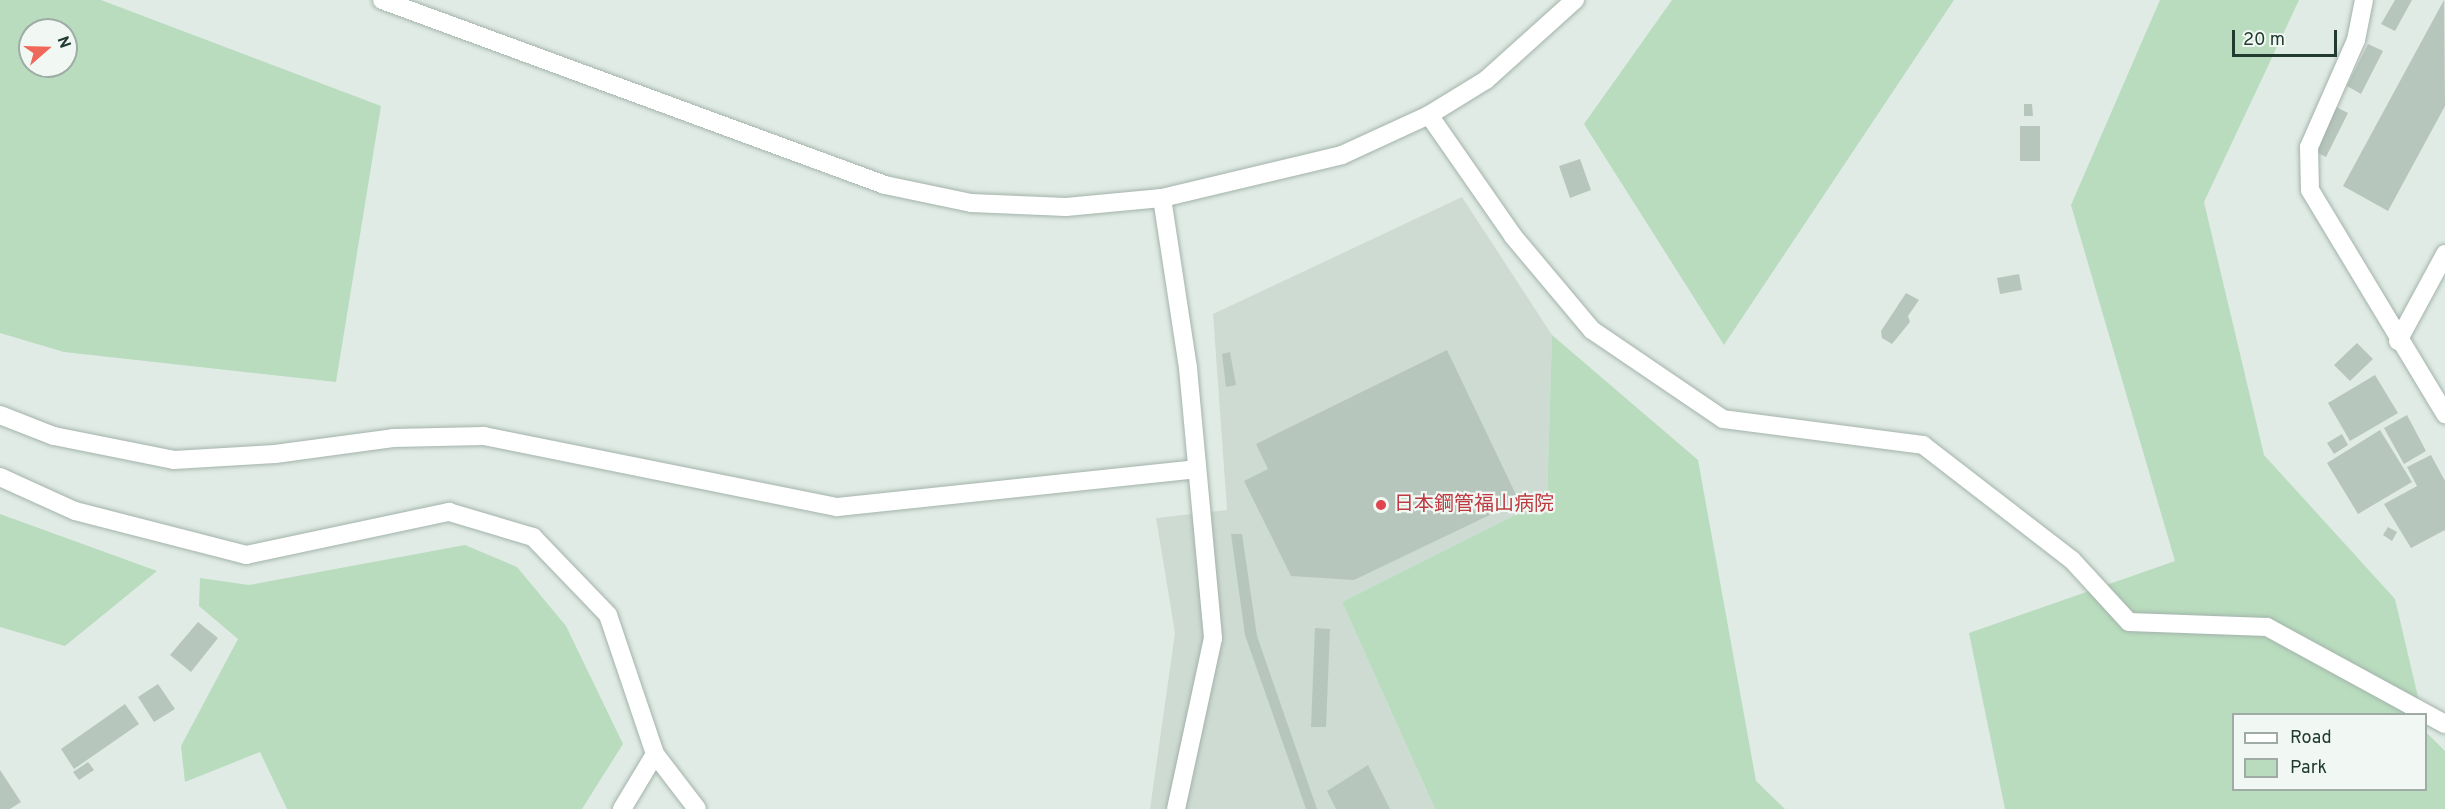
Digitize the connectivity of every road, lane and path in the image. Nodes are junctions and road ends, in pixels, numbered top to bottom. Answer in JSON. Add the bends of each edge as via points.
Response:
{"nodes":[{"id":1,"x":382,"y":0,"type":"edge"},
{"id":2,"x":1575,"y":0,"type":"edge"},
{"id":3,"x":2364,"y":0,"type":"edge"},
{"id":4,"x":1430,"y":115,"type":"junction"},
{"id":5,"x":1162,"y":198,"type":"junction"},
{"id":6,"x":2445,"y":254,"type":"edge"},
{"id":7,"x":2398,"y":341,"type":"junction"},
{"id":8,"x":2445,"y":414,"type":"edge"},
{"id":9,"x":0,"y":415,"type":"edge"},
{"id":10,"x":1196,"y":469,"type":"junction"},
{"id":11,"x":0,"y":477,"type":"edge"},
{"id":12,"x":2425,"y":713,"type":"edge"},
{"id":13,"x":2427,"y":714,"type":"edge"},
{"id":14,"x":2445,"y":724,"type":"edge"},
{"id":15,"x":655,"y":754,"type":"junction"},
{"id":16,"x":622,"y":809,"type":"edge"},
{"id":17,"x":697,"y":809,"type":"edge"},
{"id":18,"x":1176,"y":809,"type":"edge"}],
"edges":[{"from":1,"to":5,"type":"street","via":[[885,185],[971,203],[1066,207]]},
{"from":2,"to":4,"type":"street","via":[[1486,81]]},
{"from":3,"to":7,"type":"street","via":[[2356,40],[2309,147],[2310,190]]},
{"from":4,"to":5,"type":"street","via":[[1342,156]]},
{"from":4,"to":12,"type":"street","via":[[1513,236],[1592,330],[1723,418],[1923,445],[2072,560],[2129,622],[2266,627]]},
{"from":5,"to":10,"type":"street","via":[[1188,368]]},
{"from":6,"to":7,"type":"street"},
{"from":7,"to":8,"type":"street"},
{"from":9,"to":10,"type":"street","via":[[54,436],[129,455],[174,460],[275,454],[393,438],[484,436],[837,507]]},
{"from":10,"to":18,"type":"street","via":[[1214,638]]},
{"from":11,"to":15,"type":"street","via":[[75,511],[246,555],[449,512],[533,537],[608,615]]},
{"from":13,"to":14,"type":"street"},
{"from":15,"to":16,"type":"street"},
{"from":15,"to":17,"type":"street"}]}
